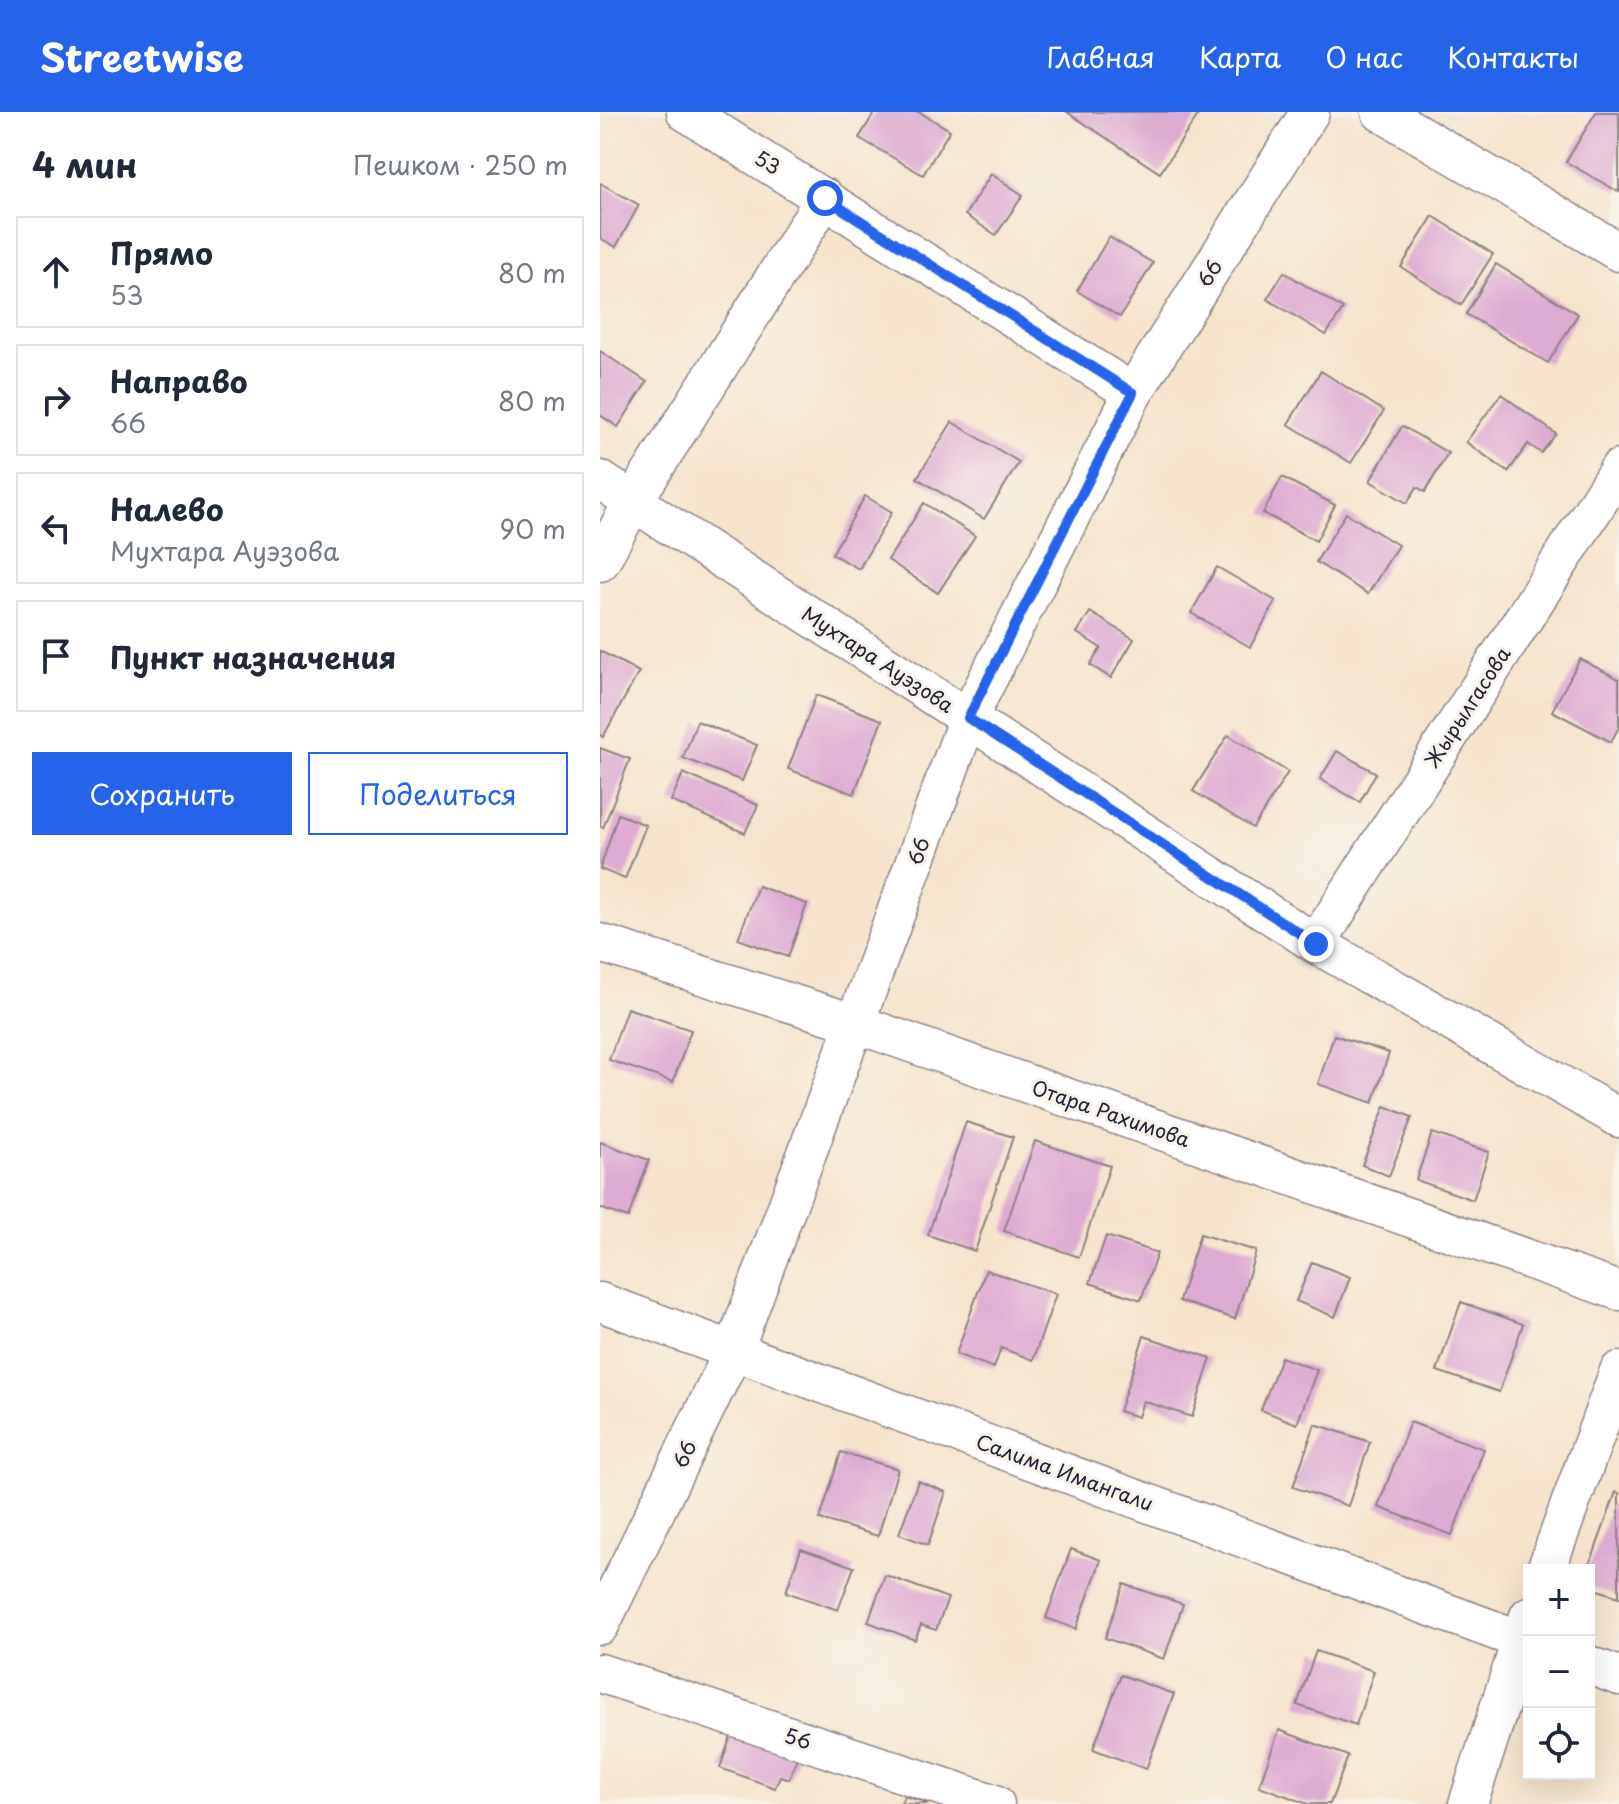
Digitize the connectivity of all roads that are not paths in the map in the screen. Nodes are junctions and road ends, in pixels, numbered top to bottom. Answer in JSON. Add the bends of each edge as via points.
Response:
{"nodes":[{"id":1,"x":686,"y":112,"type":"edge"},
{"id":2,"x":1310,"y":112,"type":"edge"},
{"id":3,"x":1381,"y":112,"type":"edge"},
{"id":4,"x":825,"y":198,"type":"junction"},
{"id":5,"x":1619,"y":252,"type":"edge"},
{"id":6,"x":1133,"y":393,"type":"junction"},
{"id":7,"x":1619,"y":469,"type":"edge"},
{"id":8,"x":600,"y":480,"type":"edge"},
{"id":9,"x":634,"y":500,"type":"junction"},
{"id":10,"x":600,"y":562,"type":"edge"},
{"id":11,"x":968,"y":718,"type":"junction"},
{"id":12,"x":600,"y":943,"type":"edge"},
{"id":13,"x":1316,"y":944,"type":"junction"},
{"id":14,"x":854,"y":1023,"type":"junction"},
{"id":15,"x":1619,"y":1118,"type":"edge"},
{"id":16,"x":1619,"y":1291,"type":"edge"},
{"id":17,"x":600,"y":1302,"type":"edge"},
{"id":18,"x":734,"y":1350,"type":"junction"},
{"id":19,"x":1619,"y":1371,"type":"edge"},
{"id":20,"x":1548,"y":1564,"type":"edge"},
{"id":21,"x":600,"y":1625,"type":"edge"},
{"id":22,"x":1523,"y":1632,"type":"edge"},
{"id":23,"x":1525,"y":1636,"type":"edge"},
{"id":24,"x":1595,"y":1667,"type":"edge"},
{"id":25,"x":600,"y":1673,"type":"edge"},
{"id":26,"x":1619,"y":1676,"type":"edge"},
{"id":27,"x":995,"y":1804,"type":"edge"},
{"id":28,"x":1468,"y":1804,"type":"edge"}],
"edges":[{"from":1,"to":4,"type":"street","name":"53"},
{"from":2,"to":6,"type":"street","name":"66"},
{"from":3,"to":5,"type":"street"},
{"from":4,"to":6,"type":"street","name":"53"},
{"from":4,"to":9,"type":"street"},
{"from":6,"to":11,"type":"street","name":"66"},
{"from":7,"to":13,"type":"street","name":"Жырылгасова"},
{"from":8,"to":9,"type":"street","name":"Мухтара Ауэзова"},
{"from":9,"to":10,"type":"street"},
{"from":9,"to":11,"type":"street","name":"Мухтара Ауэзова"},
{"from":11,"to":13,"type":"street","name":"Мухтара Ауэзова"},
{"from":11,"to":14,"type":"street","name":"66"},
{"from":12,"to":14,"type":"street","name":"Отара Рахимова"},
{"from":13,"to":15,"type":"street","name":"Мухтара Ауэзова"},
{"from":14,"to":16,"type":"street","name":"Отара Рахимова"},
{"from":14,"to":18,"type":"street","name":"66"},
{"from":17,"to":18,"type":"street","name":"Салима Имангали"},
{"from":18,"to":21,"type":"street","name":"66"},
{"from":18,"to":22,"type":"street","name":"Салима Имангали"},
{"from":19,"to":20,"type":"street"},
{"from":23,"to":28,"type":"street"},
{"from":24,"to":26,"type":"street"},
{"from":25,"to":27,"type":"street","name":"56"}]}
